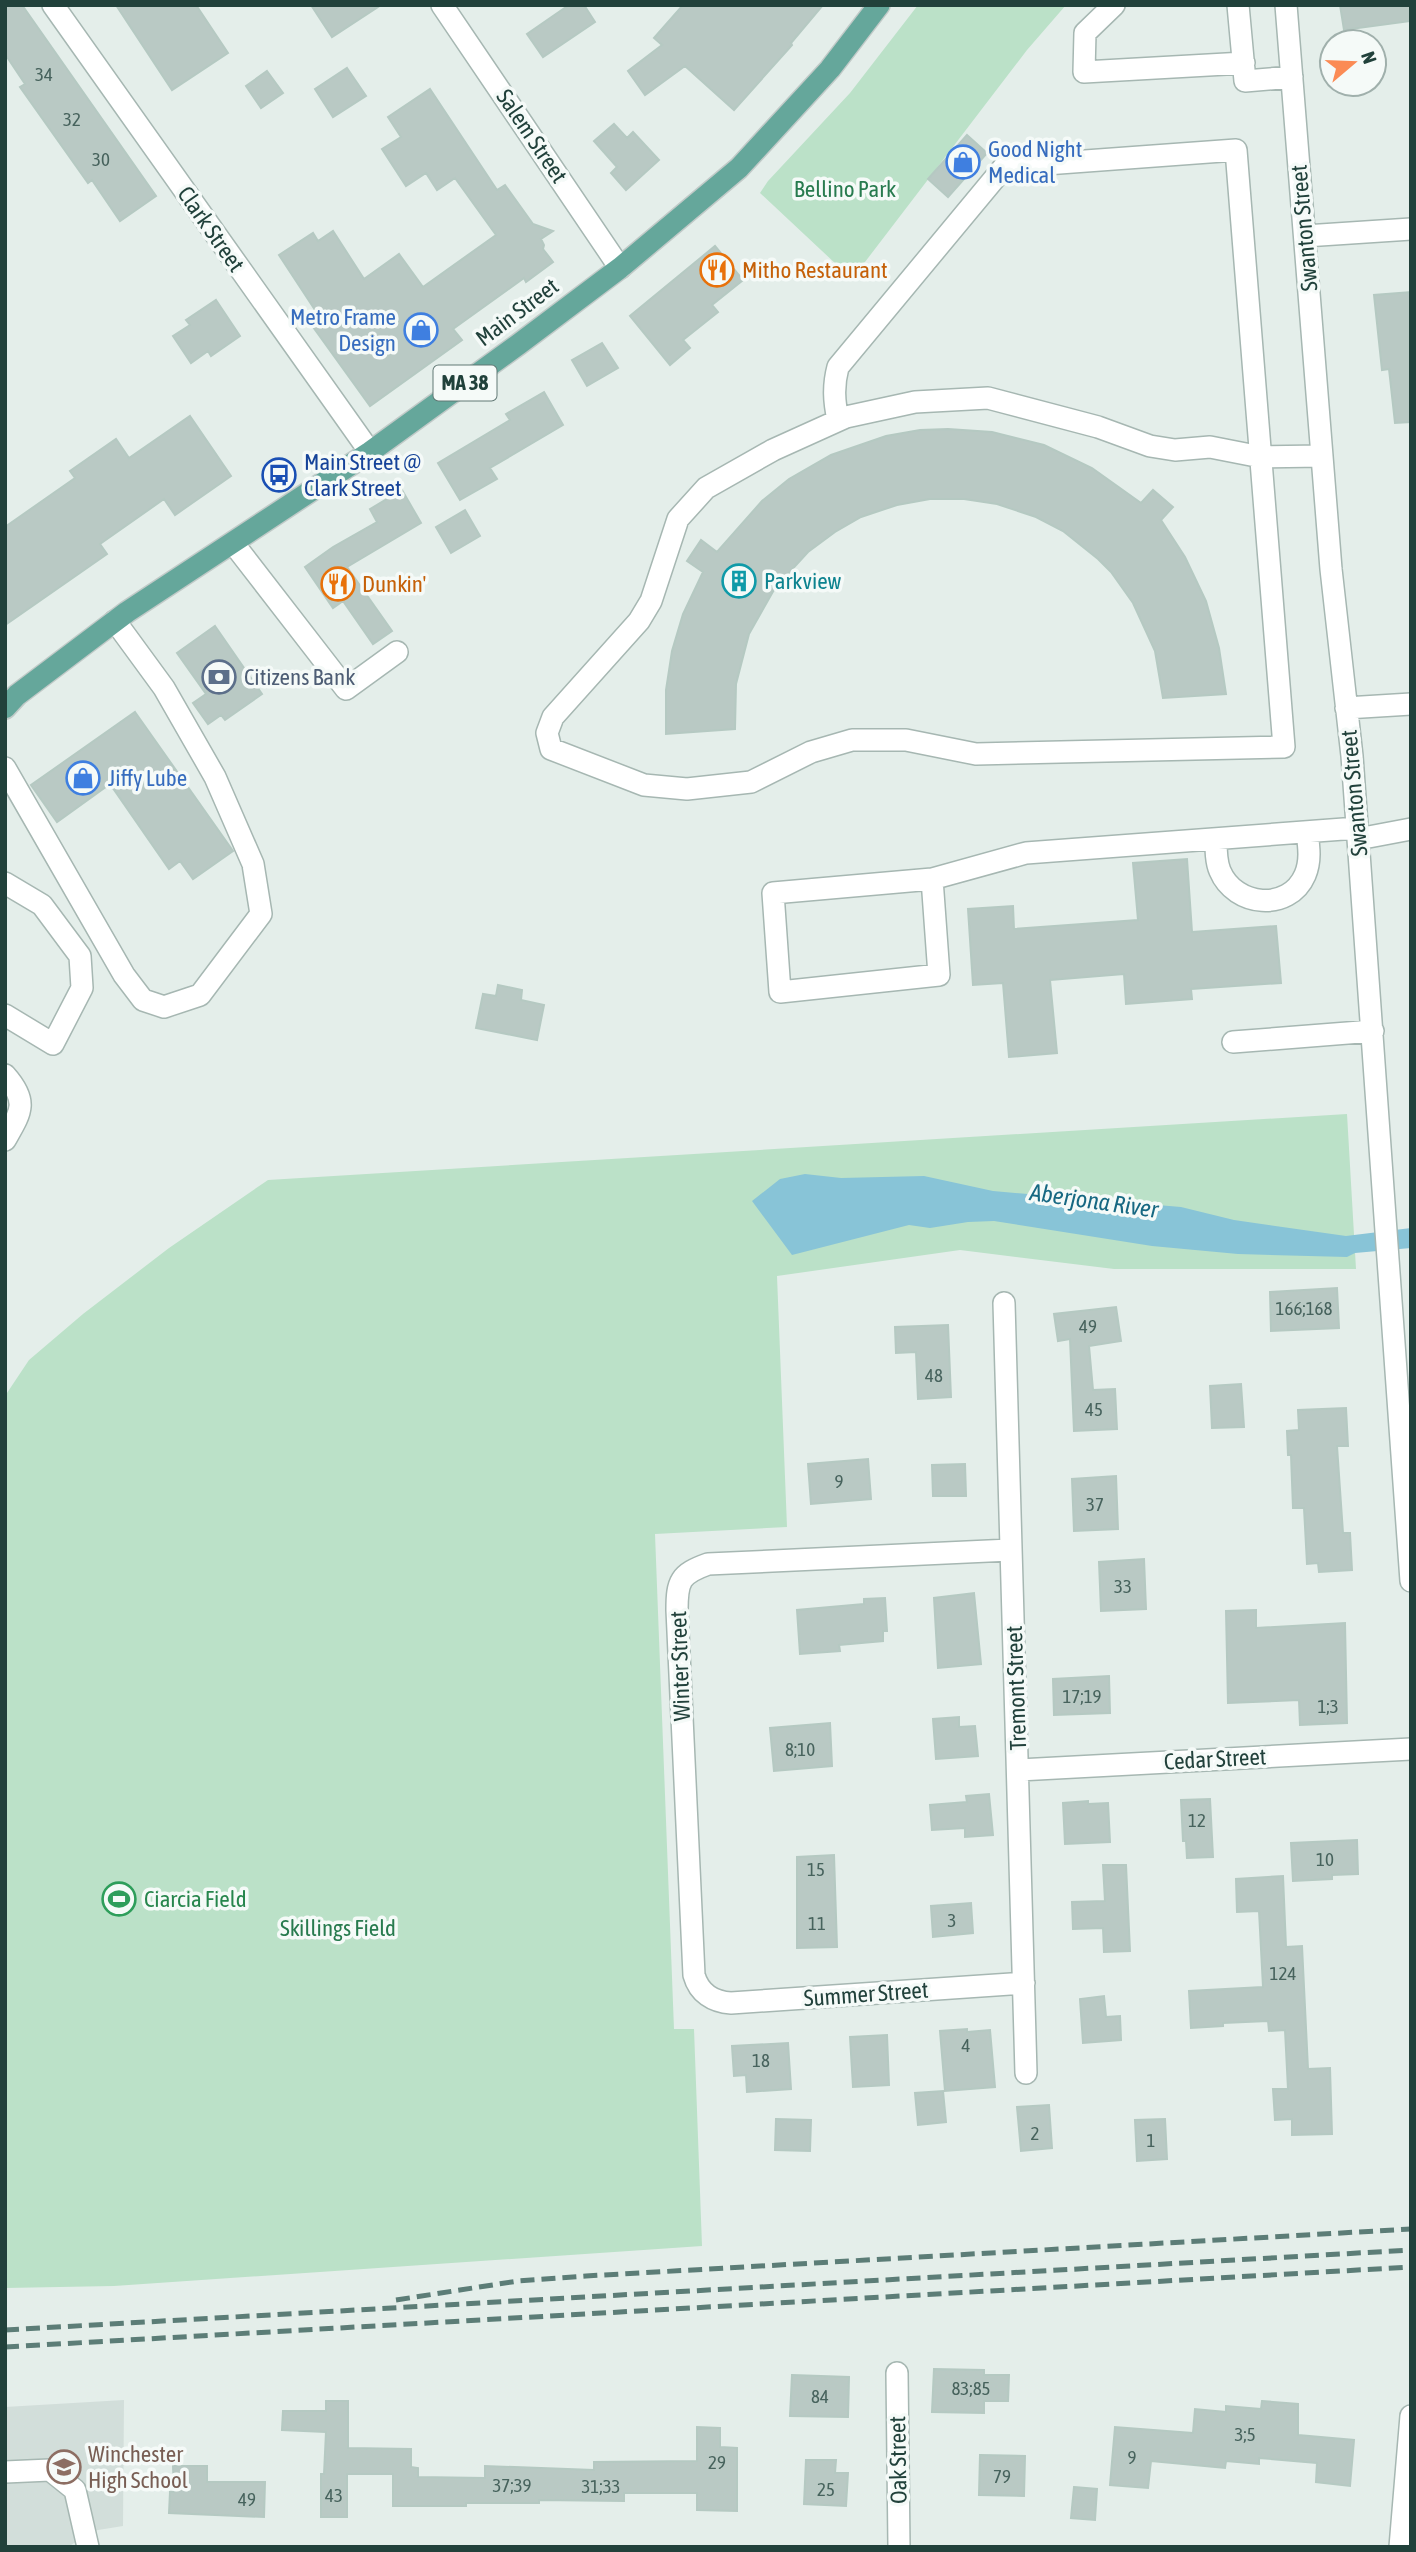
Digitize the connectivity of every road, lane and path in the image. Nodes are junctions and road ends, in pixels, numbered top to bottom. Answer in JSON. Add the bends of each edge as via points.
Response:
{"nodes":[{"id":1,"x":53,"y":5,"type":"edge"},
{"id":2,"x":442,"y":5,"type":"edge"},
{"id":3,"x":879,"y":5,"type":"edge"},
{"id":4,"x":1114,"y":5,"type":"edge"},
{"id":5,"x":1238,"y":5,"type":"edge"},
{"id":6,"x":1286,"y":5,"type":"edge"},
{"id":7,"x":1244,"y":63,"type":"junction"},
{"id":8,"x":1292,"y":77,"type":"junction"},
{"id":9,"x":1411,"y":229,"type":"edge"},
{"id":10,"x":1305,"y":236,"type":"junction"},
{"id":11,"x":620,"y":268,"type":"junction"},
{"id":12,"x":838,"y":420,"type":"junction"},
{"id":13,"x":370,"y":452,"type":"junction"},
{"id":14,"x":1322,"y":456,"type":"junction"},
{"id":15,"x":1261,"y":457,"type":"junction"},
{"id":16,"x":233,"y":543,"type":"junction"},
{"id":17,"x":115,"y":621,"type":"junction"},
{"id":18,"x":397,"y":652,"type":"dead end"},
{"id":19,"x":1411,"y":704,"type":"edge"},
{"id":20,"x":5,"y":707,"type":"edge"},
{"id":21,"x":1346,"y":708,"type":"junction"},
{"id":22,"x":5,"y":768,"type":"edge"},
{"id":23,"x":1411,"y":829,"type":"edge"},
{"id":24,"x":1307,"y":832,"type":"junction"},
{"id":25,"x":1358,"y":833,"type":"junction"},
{"id":26,"x":1216,"y":839,"type":"junction"},
{"id":27,"x":932,"y":879,"type":"junction"},
{"id":28,"x":5,"y":883,"type":"edge"},
{"id":29,"x":5,"y":1015,"type":"edge"},
{"id":30,"x":1373,"y":1031,"type":"junction"},
{"id":31,"x":1233,"y":1042,"type":"dead end"},
{"id":32,"x":5,"y":1075,"type":"edge"},
{"id":33,"x":5,"y":1140,"type":"edge"},
{"id":34,"x":1004,"y":1303,"type":"dead end"},
{"id":35,"x":1407,"y":1491,"type":"edge"},
{"id":36,"x":1010,"y":1550,"type":"junction"},
{"id":37,"x":1411,"y":1581,"type":"edge"},
{"id":38,"x":1411,"y":1749,"type":"edge"},
{"id":39,"x":1019,"y":1770,"type":"junction"},
{"id":40,"x":1024,"y":1983,"type":"junction"},
{"id":41,"x":710,"y":1997,"type":"joint"},
{"id":42,"x":1026,"y":2073,"type":"dead end"},
{"id":43,"x":897,"y":2373,"type":"dead end"},
{"id":44,"x":1411,"y":2416,"type":"edge"},
{"id":45,"x":5,"y":2472,"type":"edge"},
{"id":46,"x":88,"y":2547,"type":"edge"},
{"id":47,"x":899,"y":2547,"type":"edge"},
{"id":48,"x":1400,"y":2547,"type":"edge"}],
"edges":[{"from":1,"to":13,"type":"street","name":"Clark Street"},
{"from":2,"to":11,"type":"street","name":"Salem Street"},
{"from":3,"to":11,"type":"main road","name":"Main Street","number":"MA 38","via":[[830,69],[739,168]]},
{"from":4,"to":7,"type":"street","via":[[1085,33],[1084,72]]},
{"from":5,"to":7,"type":"street"},
{"from":6,"to":8,"type":"street","name":"Swanton Street"},
{"from":7,"to":8,"type":"street","via":[[1245,81]]},
{"from":8,"to":10,"type":"street","name":"Swanton Street"},
{"from":9,"to":10,"type":"street"},
{"from":10,"to":14,"type":"street","name":"Swanton Street"},
{"from":11,"to":13,"type":"main road","name":"Main Street","number":"MA 38"},
{"from":12,"to":15,"type":"street","via":[[915,402],[988,398],[1150,446],[1175,450],[1210,447]]},
{"from":12,"to":15,"type":"street","via":[[834,400],[838,367],[1004,167],[1236,150]]},
{"from":12,"to":15,"type":"street","via":[[706,488],[678,519],[651,601],[639,621],[553,717],[547,733],[551,749],[645,785],[687,789],[751,782],[811,752],[852,740],[906,740],[976,754],[1284,747]]},
{"from":13,"to":16,"type":"main road","name":"Main Street","number":"MA 38"},
{"from":14,"to":15,"type":"street"},
{"from":14,"to":21,"type":"street","name":"Swanton Street"},
{"from":16,"to":17,"type":"main road","name":"Main Street","number":"MA 38"},
{"from":16,"to":18,"type":"street","via":[[346,689]]},
{"from":17,"to":20,"type":"main road","name":"Main Street","number":"MA 38"},
{"from":17,"to":22,"type":"street","via":[[164,688],[215,777],[253,864],[261,914],[200,995],[164,1007],[143,1000],[124,975]]},
{"from":19,"to":21,"type":"street"},
{"from":21,"to":25,"type":"street","name":"Swanton Street"},
{"from":23,"to":25,"type":"street"},
{"from":24,"to":25,"type":"street"},
{"from":24,"to":26,"type":"street"},
{"from":24,"to":26,"type":"street","via":[[1309,862],[1304,877],[1289,893],[1267,901],[1238,894],[1226,883],[1219,869]]},
{"from":25,"to":30,"type":"street","name":"Swanton Street"},
{"from":26,"to":27,"type":"street","via":[[1027,853]]},
{"from":27,"to":27,"type":"street","via":[[773,893],[780,992],[939,975]]},
{"from":28,"to":29,"type":"street","via":[[42,905],[65,935],[80,956],[82,988],[53,1044]]},
{"from":30,"to":31,"type":"street"},
{"from":30,"to":35,"type":"street","name":"Swanton Street"},
{"from":32,"to":33,"type":"street","via":[[21,1100],[19,1115]]},
{"from":34,"to":36,"type":"street","name":"Tremont Street"},
{"from":35,"to":37,"type":"street","name":"Swanton Street"},
{"from":36,"to":39,"type":"street","name":"Tremont Street"},
{"from":36,"to":41,"type":"street","name":"Winter Street","via":[[718,1563],[692,1570],[682,1579],[677,1609],[694,1975]]},
{"from":38,"to":39,"type":"street","name":"Cedar Street"},
{"from":39,"to":40,"type":"street","name":"Tremont Street"},
{"from":40,"to":41,"type":"street","name":"Summer Street","via":[[731,2003]]},
{"from":40,"to":42,"type":"street","name":"Tremont Street"},
{"from":43,"to":47,"type":"street","name":"Oak Street"},
{"from":44,"to":48,"type":"street"},
{"from":45,"to":46,"type":"street","via":[[50,2470],[75,2490]]}]}
